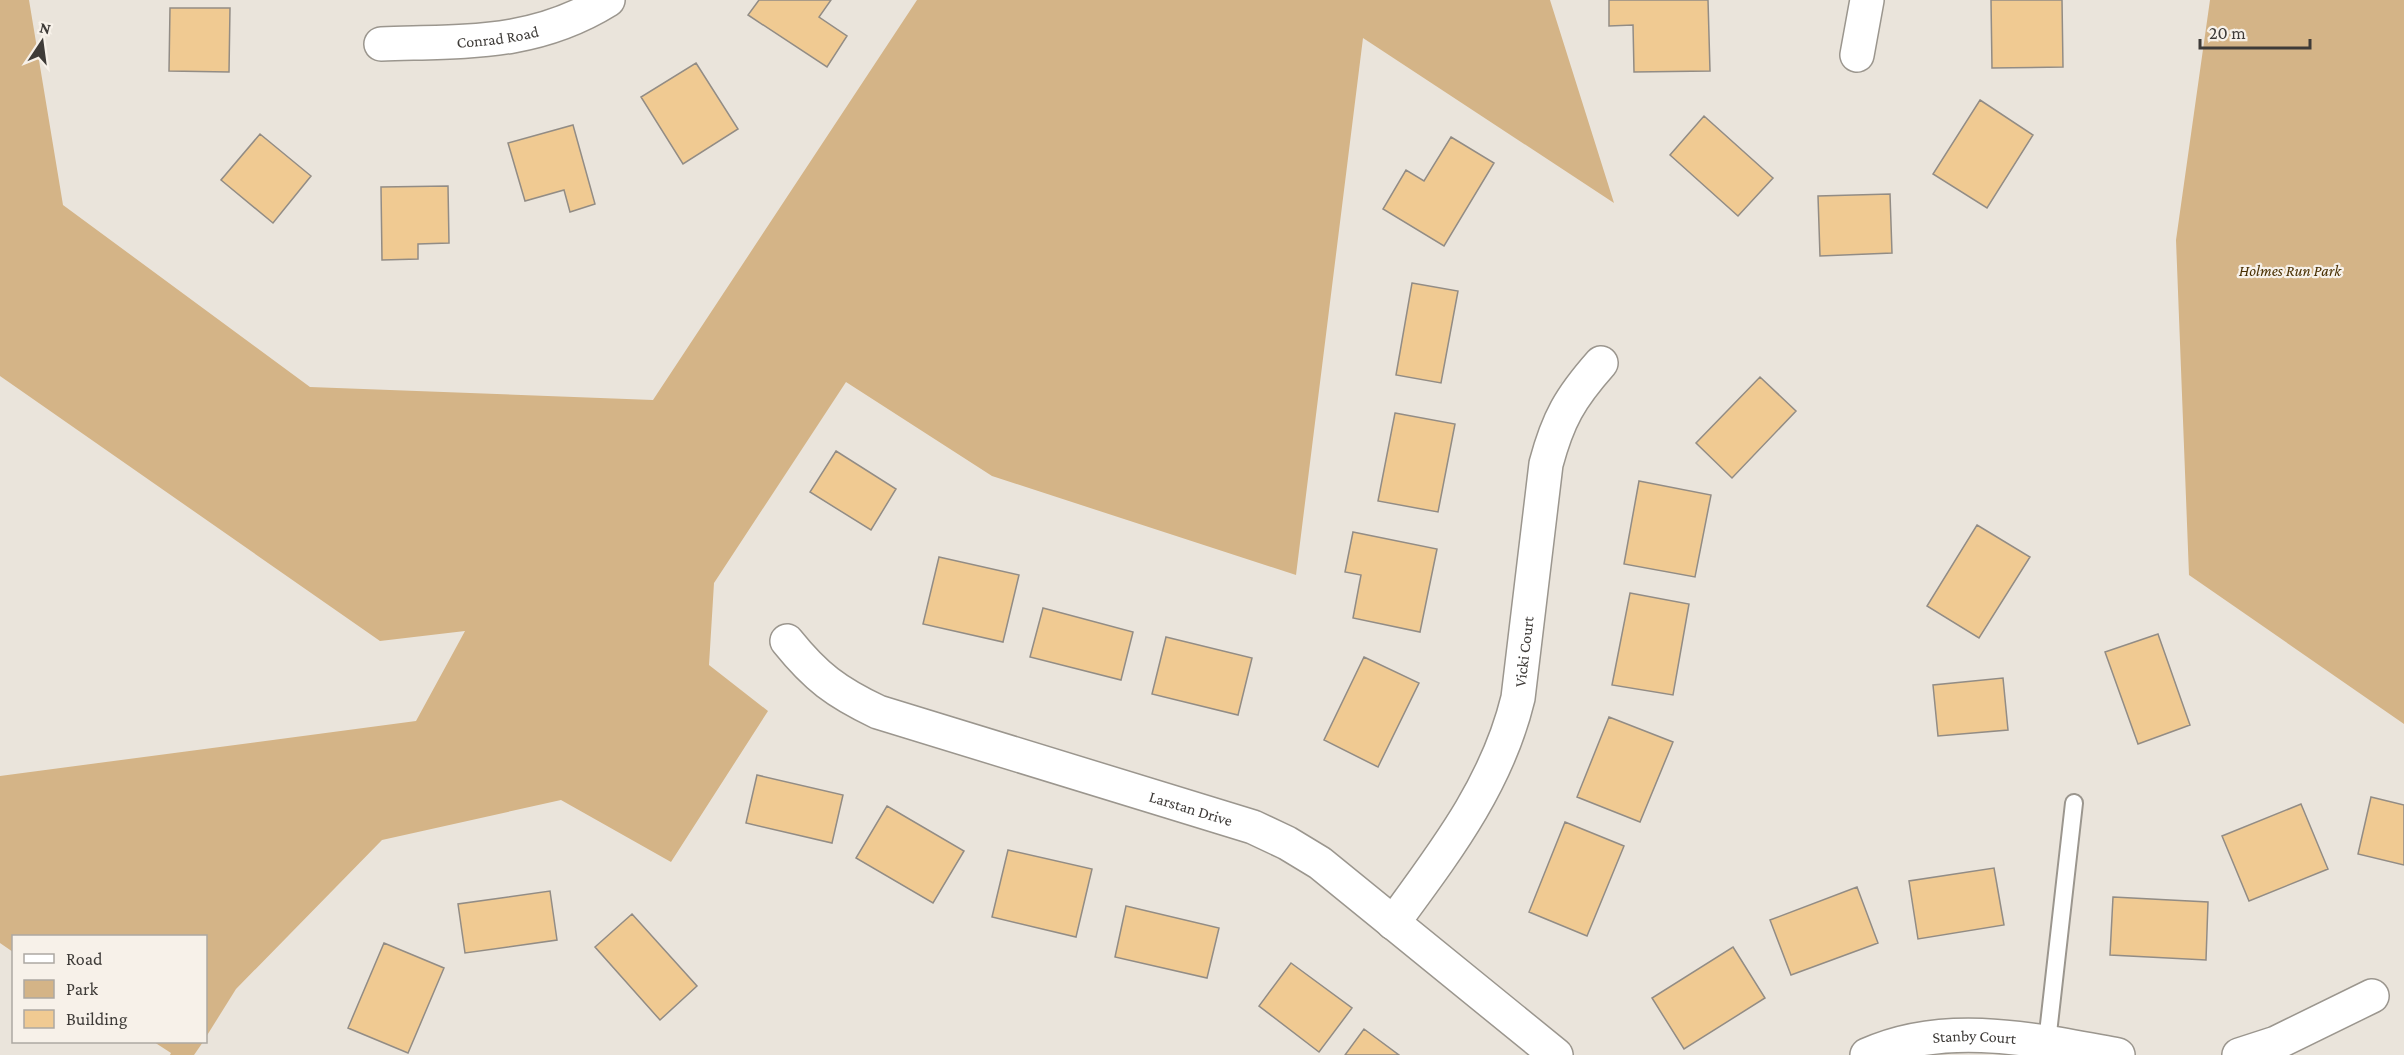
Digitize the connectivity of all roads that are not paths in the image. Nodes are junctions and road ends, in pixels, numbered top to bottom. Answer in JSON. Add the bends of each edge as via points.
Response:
{"nodes":[{"id":1,"x":608,"y":0,"type":"edge"},
{"id":2,"x":1867,"y":0,"type":"edge"},
{"id":3,"x":381,"y":44,"type":"dead end"},
{"id":4,"x":1857,"y":55,"type":"dead end"},
{"id":5,"x":1601,"y":363,"type":"dead end"},
{"id":6,"x":787,"y":641,"type":"dead end"},
{"id":7,"x":2074,"y":803,"type":"dead end"},
{"id":8,"x":1393,"y":923,"type":"junction"},
{"id":9,"x":2372,"y":996,"type":"dead end"},
{"id":10,"x":2047,"y":1042,"type":"junction"},
{"id":11,"x":1556,"y":1055,"type":"edge"},
{"id":12,"x":1867,"y":1055,"type":"edge"},
{"id":13,"x":2118,"y":1055,"type":"edge"},
{"id":14,"x":2239,"y":1055,"type":"edge"}],
"edges":[{"from":1,"to":3,"type":"street","name":"Conrad Road","via":[[544,31],[501,40]]},
{"from":2,"to":4,"type":"street"},
{"from":5,"to":8,"type":"street","name":"Vicki Court","via":[[1575,392],[1561,418],[1546,464],[1518,698],[1509,734],[1495,770],[1452,841]]},
{"from":6,"to":8,"type":"street","name":"Larstan Drive","via":[[809,668],[840,694],[878,712],[1262,831],[1320,863]]},
{"from":7,"to":10,"type":"lane"},
{"from":8,"to":11,"type":"street","name":"Larstan Drive"},
{"from":9,"to":14,"type":"street","via":[[2276,1043]]},
{"from":10,"to":12,"type":"street","name":"Stanby Court","via":[[1977,1034],[1928,1037]]},
{"from":10,"to":13,"type":"street","name":"Stanby Court"}]}
